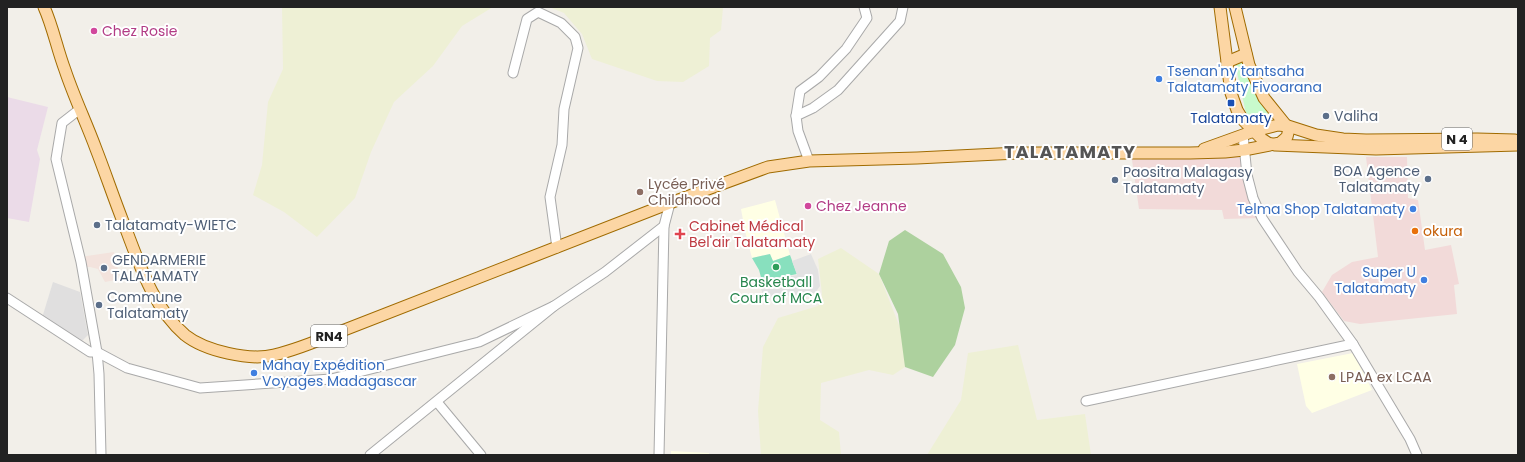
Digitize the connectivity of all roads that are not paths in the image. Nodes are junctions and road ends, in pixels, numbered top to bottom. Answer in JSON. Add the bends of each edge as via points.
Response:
{"nodes":[{"id":1,"x":44,"y":7,"type":"edge"},
{"id":2,"x":864,"y":7,"type":"edge"},
{"id":3,"x":903,"y":7,"type":"edge"},
{"id":4,"x":1220,"y":7,"type":"edge"},
{"id":5,"x":1235,"y":7,"type":"edge"},
{"id":6,"x":1246,"y":54,"type":"junction"},
{"id":7,"x":1227,"y":62,"type":"junction"},
{"id":8,"x":513,"y":73,"type":"dead end"},
{"id":9,"x":80,"y":109,"type":"junction"},
{"id":10,"x":796,"y":116,"type":"junction"},
{"id":11,"x":1243,"y":120,"type":"junction"},
{"id":12,"x":1288,"y":126,"type":"junction"},
{"id":13,"x":1254,"y":131,"type":"junction"},
{"id":14,"x":1243,"y":135,"type":"junction"},
{"id":15,"x":1518,"y":140,"type":"edge"},
{"id":16,"x":1275,"y":145,"type":"junction"},
{"id":17,"x":1518,"y":146,"type":"edge"},
{"id":18,"x":1244,"y":150,"type":"junction"},
{"id":19,"x":1190,"y":153,"type":"junction"},
{"id":20,"x":809,"y":161,"type":"junction"},
{"id":21,"x":670,"y":203,"type":"junction"},
{"id":22,"x":664,"y":226,"type":"junction"},
{"id":23,"x":557,"y":248,"type":"junction"},
{"id":24,"x":7,"y":298,"type":"edge"},
{"id":25,"x":554,"y":306,"type":"junction"},
{"id":26,"x":1353,"y":344,"type":"junction"},
{"id":27,"x":97,"y":352,"type":"junction"},
{"id":28,"x":1086,"y":401,"type":"dead end"},
{"id":29,"x":437,"y":402,"type":"junction"},
{"id":30,"x":100,"y":455,"type":"edge"},
{"id":31,"x":370,"y":455,"type":"edge"},
{"id":32,"x":480,"y":455,"type":"edge"},
{"id":33,"x":659,"y":455,"type":"edge"},
{"id":34,"x":1418,"y":455,"type":"edge"}],
"edges":[{"from":1,"to":9,"type":"main road","number":"RN4"},
{"from":2,"to":10,"type":"street","via":[[866,18],[846,49],[819,77],[800,91]]},
{"from":3,"to":10,"type":"street","via":[[900,21],[838,90],[814,108]]},
{"from":4,"to":7,"type":"main road"},
{"from":5,"to":6,"type":"main road"},
{"from":6,"to":7,"type":"main road"},
{"from":6,"to":12,"type":"main road","via":[[1264,98]]},
{"from":7,"to":11,"type":"main road","via":[[1231,93]]},
{"from":8,"to":23,"type":"street","via":[[527,18],[538,12],[561,23],[575,37],[578,48],[564,109],[562,145],[550,197]]},
{"from":9,"to":23,"type":"main road","number":"RN4","via":[[149,286],[176,326],[186,336],[210,349],[245,356],[273,356],[311,344]]},
{"from":9,"to":27,"type":"street","via":[[62,123],[56,160],[82,262]]},
{"from":10,"to":20,"type":"street","via":[[798,131]]},
{"from":11,"to":13,"type":"main road"},
{"from":11,"to":14,"type":"main road"},
{"from":12,"to":13,"type":"main road","number":"N 4","via":[[1278,125]]},
{"from":12,"to":15,"type":"main road","number":"N 4","via":[[1316,136],[1343,139]]},
{"from":12,"to":16,"type":"main road","via":[[1287,137]]},
{"from":13,"to":14,"type":"main road","number":"N 4"},
{"from":13,"to":16,"type":"main road","via":[[1265,141]]},
{"from":14,"to":18,"type":"street"},
{"from":14,"to":19,"type":"main road","number":"N 4"},
{"from":16,"to":17,"type":"main road","number":"N 4","via":[[1383,149]]},
{"from":16,"to":18,"type":"main road","number":"N 4"},
{"from":18,"to":19,"type":"main road","number":"N 4"},
{"from":18,"to":26,"type":"street","via":[[1253,198],[1262,218],[1298,272]]},
{"from":19,"to":20,"type":"main road","number":"N 4","via":[[1018,152]]},
{"from":20,"to":21,"type":"main road","number":"RN4","via":[[768,167]]},
{"from":21,"to":22,"type":"street"},
{"from":21,"to":23,"type":"main road","number":"RN4"},
{"from":22,"to":25,"type":"street","via":[[605,272]]},
{"from":22,"to":33,"type":"street"},
{"from":24,"to":27,"type":"street","via":[[90,352]]},
{"from":25,"to":27,"type":"street","via":[[480,342],[331,379],[200,388],[127,368]]},
{"from":25,"to":29,"type":"street"},
{"from":26,"to":28,"type":"street"},
{"from":26,"to":34,"type":"street"},
{"from":27,"to":30,"type":"street"},
{"from":29,"to":31,"type":"street"},
{"from":29,"to":32,"type":"street"}]}
